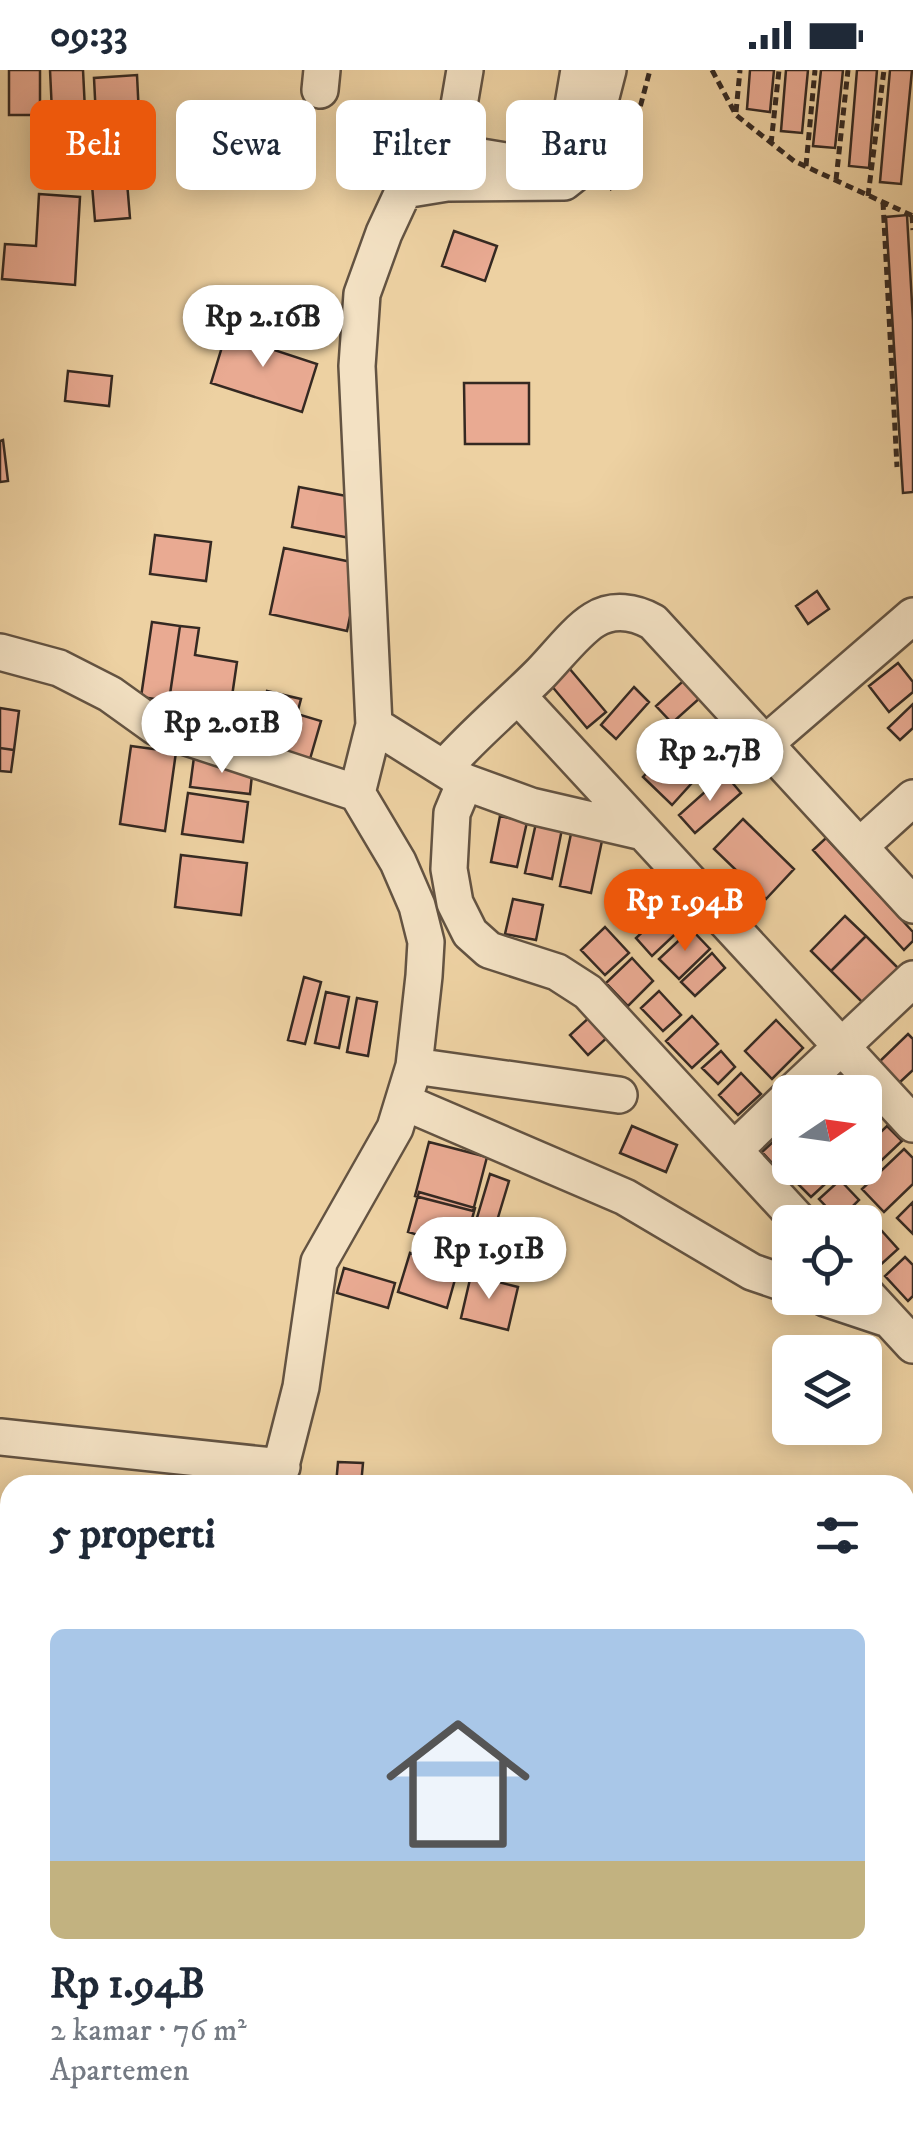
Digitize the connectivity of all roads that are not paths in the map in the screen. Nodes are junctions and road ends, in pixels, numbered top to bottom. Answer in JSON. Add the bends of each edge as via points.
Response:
{"nodes":[{"id":1,"x":465,"y":70,"type":"edge"},
{"id":2,"x":579,"y":70,"type":"edge"},
{"id":3,"x":608,"y":70,"type":"edge"},
{"id":4,"x":913,"y":616,"type":"edge"},
{"id":5,"x":0,"y":652,"type":"edge"},
{"id":6,"x":518,"y":696,"type":"junction"},
{"id":7,"x":374,"y":725,"type":"junction"},
{"id":8,"x":767,"y":742,"type":"junction"},
{"id":9,"x":455,"y":775,"type":"junction"},
{"id":10,"x":357,"y":793,"type":"junction"},
{"id":11,"x":913,"y":798,"type":"edge"},
{"id":12,"x":643,"y":832,"type":"junction"},
{"id":13,"x":860,"y":846,"type":"junction"},
{"id":14,"x":913,"y":904,"type":"edge"},
{"id":15,"x":913,"y":979,"type":"edge"},
{"id":16,"x":842,"y":1045,"type":"junction"},
{"id":17,"x":414,"y":1066,"type":"junction"},
{"id":18,"x":811,"y":1075,"type":"edge"},
{"id":19,"x":619,"y":1095,"type":"dead end"},
{"id":20,"x":404,"y":1102,"type":"junction"},
{"id":21,"x":772,"y":1113,"type":"edge"},
{"id":22,"x":913,"y":1124,"type":"edge"},
{"id":23,"x":734,"y":1150,"type":"junction"},
{"id":24,"x":784,"y":1205,"type":"edge"},
{"id":25,"x":772,"y":1279,"type":"edge"},
{"id":26,"x":882,"y":1312,"type":"edge"},
{"id":27,"x":862,"y":1315,"type":"edge"},
{"id":28,"x":901,"y":1333,"type":"edge"},
{"id":29,"x":0,"y":1436,"type":"edge"},
{"id":30,"x":272,"y":1475,"type":"edge"},
{"id":31,"x":279,"y":1475,"type":"edge"}],
"edges":[{"from":1,"to":2,"type":"street","via":[[451,152],[547,168],[564,158]]},
{"from":3,"to":7,"type":"street","via":[[583,168],[564,182],[404,190],[362,294],[356,366]]},
{"from":4,"to":8,"type":"street"},
{"from":5,"to":10,"type":"street","via":[[58,668],[156,727]]},
{"from":6,"to":8,"type":"street","via":[[595,620],[638,614],[654,622]]},
{"from":6,"to":9,"type":"street","via":[[476,731]]},
{"from":6,"to":12,"type":"street"},
{"from":7,"to":9,"type":"street"},
{"from":7,"to":10,"type":"street"},
{"from":8,"to":13,"type":"street"},
{"from":9,"to":12,"type":"street","via":[[531,806]]},
{"from":9,"to":23,"type":"street","via":[[449,869],[470,933],[489,950],[557,972],[588,992]]},
{"from":10,"to":17,"type":"street","via":[[398,862],[426,942]]},
{"from":11,"to":13,"type":"street"},
{"from":12,"to":16,"type":"street"},
{"from":13,"to":14,"type":"street"},
{"from":15,"to":16,"type":"street"},
{"from":16,"to":18,"type":"street"},
{"from":16,"to":22,"type":"street"},
{"from":17,"to":19,"type":"street"},
{"from":17,"to":20,"type":"street"},
{"from":20,"to":25,"type":"street","via":[[626,1197]]},
{"from":20,"to":31,"type":"street","via":[[319,1262],[301,1387]]},
{"from":21,"to":23,"type":"street"},
{"from":23,"to":24,"type":"street"},
{"from":26,"to":28,"type":"street"},
{"from":27,"to":28,"type":"street"},
{"from":29,"to":30,"type":"street"}]}
